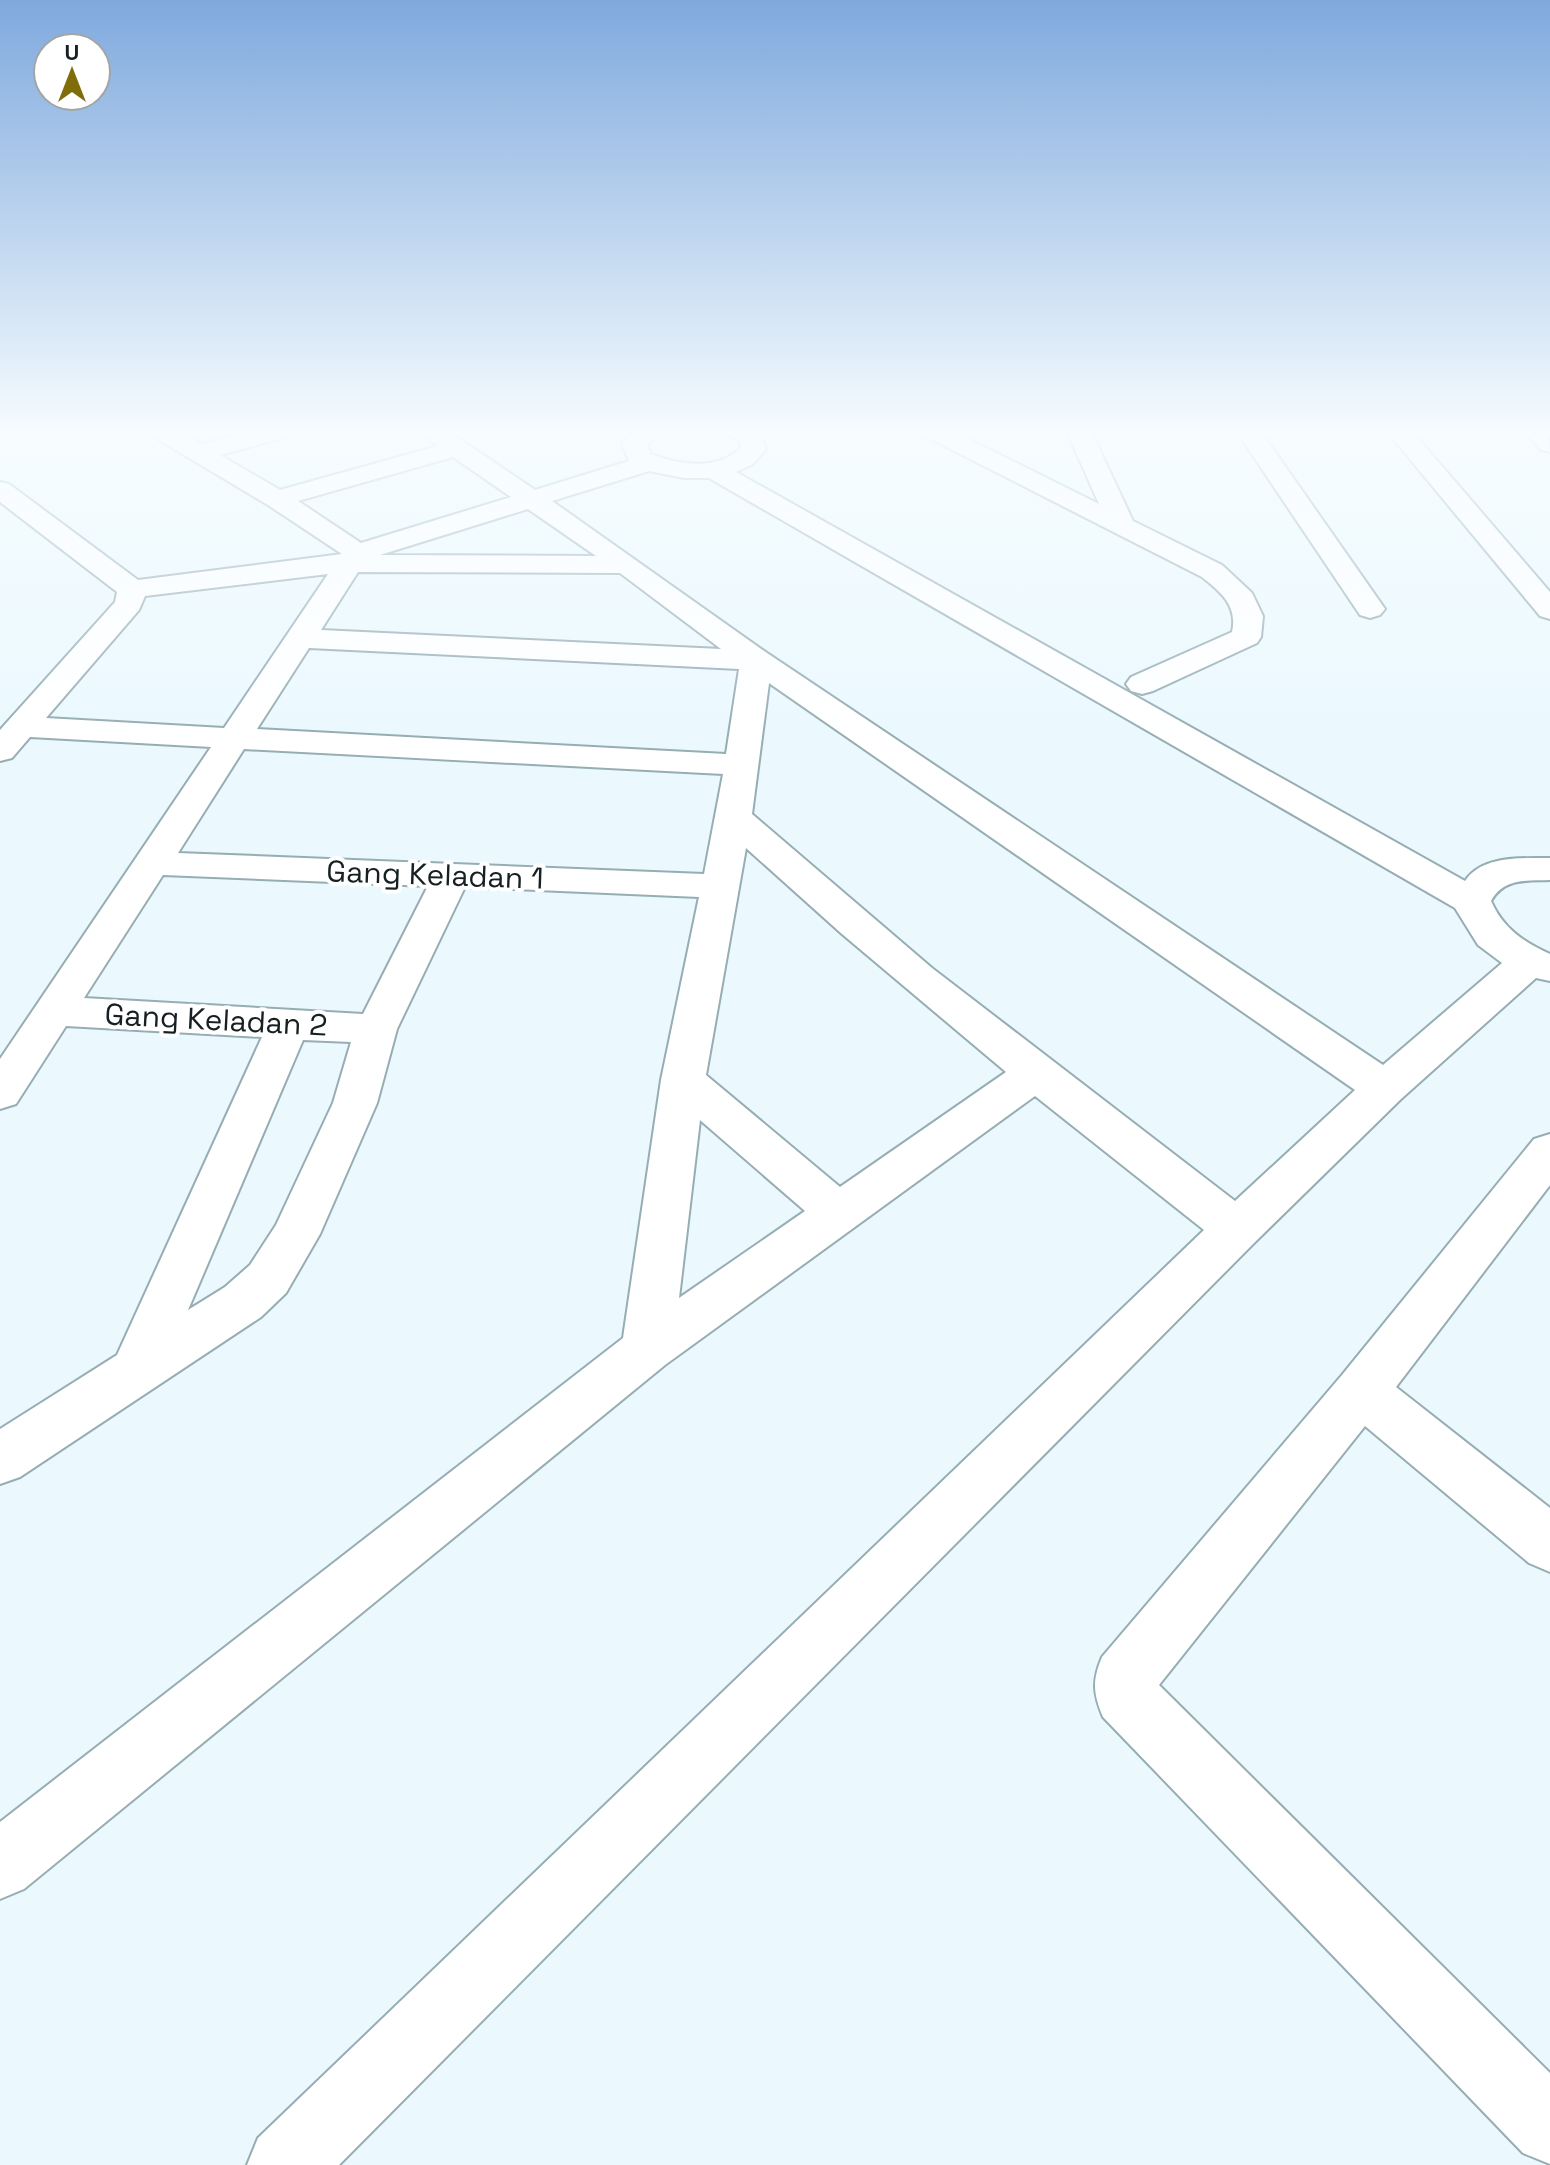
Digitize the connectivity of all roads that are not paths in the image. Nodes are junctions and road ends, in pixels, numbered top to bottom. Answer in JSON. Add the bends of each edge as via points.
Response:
{"nodes":[{"id":1,"x":53,"y":530,"type":"edge"},
{"id":2,"x":318,"y":530,"type":"edge"},
{"id":3,"x":438,"y":530,"type":"edge"},
{"id":4,"x":577,"y":530,"type":"edge"},
{"id":5,"x":840,"y":530,"type":"edge"},
{"id":6,"x":849,"y":530,"type":"edge"},
{"id":7,"x":1133,"y":530,"type":"edge"},
{"id":8,"x":1316,"y":530,"type":"edge"},
{"id":9,"x":1482,"y":530,"type":"edge"},
{"id":10,"x":354,"y":558,"type":"junction"},
{"id":11,"x":627,"y":565,"type":"junction"},
{"id":12,"x":132,"y":589,"type":"junction"},
{"id":13,"x":1370,"y":609,"type":"dead end"},
{"id":14,"x":1550,"y":610,"type":"edge"},
{"id":15,"x":299,"y":638,"type":"junction"},
{"id":16,"x":756,"y":660,"type":"junction"},
{"id":17,"x":1142,"y":684,"type":"junction"},
{"id":18,"x":10,"y":739,"type":"edge"},
{"id":19,"x":232,"y":740,"type":"junction"},
{"id":20,"x":738,"y":791,"type":"junction"},
{"id":21,"x":151,"y":863,"type":"junction"},
{"id":22,"x":1550,"y":869,"type":"edge"},
{"id":23,"x":451,"y":877,"type":"junction"},
{"id":24,"x":720,"y":886,"type":"junction"},
{"id":25,"x":1478,"y":890,"type":"junction"},
{"id":26,"x":1540,"y":965,"type":"edge"},
{"id":27,"x":55,"y":1011,"type":"junction"},
{"id":28,"x":289,"y":1024,"type":"junction"},
{"id":29,"x":376,"y":1029,"type":"junction"},
{"id":30,"x":1034,"y":1074,"type":"junction"},
{"id":31,"x":683,"y":1080,"type":"junction"},
{"id":32,"x":1385,"y":1088,"type":"junction"},
{"id":33,"x":0,"y":1093,"type":"edge"},
{"id":34,"x":1550,"y":1151,"type":"edge"},
{"id":35,"x":839,"y":1213,"type":"junction"},
{"id":36,"x":1237,"y":1229,"type":"junction"},
{"id":37,"x":647,"y":1349,"type":"junction"},
{"id":38,"x":135,"y":1373,"type":"junction"},
{"id":39,"x":1361,"y":1391,"type":"junction"},
{"id":40,"x":0,"y":1459,"type":"edge"},
{"id":41,"x":1550,"y":1544,"type":"edge"},
{"id":42,"x":0,"y":1865,"type":"edge"},
{"id":43,"x":1550,"y":2126,"type":"edge"},
{"id":44,"x":285,"y":2165,"type":"edge"}],
"edges":[{"from":1,"to":12,"type":"street"},
{"from":2,"to":10,"type":"street"},
{"from":3,"to":10,"type":"street"},
{"from":4,"to":11,"type":"street"},
{"from":5,"to":25,"type":"street"},
{"from":6,"to":17,"type":"street"},
{"from":7,"to":17,"type":"street","via":[[1230,584],[1250,620],[1246,637]]},
{"from":8,"to":13,"type":"street"},
{"from":9,"to":14,"type":"street"},
{"from":10,"to":11,"type":"street"},
{"from":10,"to":12,"type":"street"},
{"from":10,"to":15,"type":"street"},
{"from":11,"to":16,"type":"street"},
{"from":12,"to":18,"type":"street","via":[[129,604]]},
{"from":15,"to":16,"type":"street"},
{"from":15,"to":19,"type":"street"},
{"from":16,"to":20,"type":"street"},
{"from":16,"to":32,"type":"street"},
{"from":17,"to":25,"type":"street"},
{"from":18,"to":19,"type":"street"},
{"from":19,"to":20,"type":"street"},
{"from":19,"to":21,"type":"street"},
{"from":20,"to":24,"type":"street"},
{"from":20,"to":30,"type":"street","via":[[863,932]]},
{"from":21,"to":23,"type":"street","name":"Gang Keladan 1"},
{"from":21,"to":27,"type":"street"},
{"from":22,"to":25,"type":"street","via":[[1509,870]]},
{"from":23,"to":24,"type":"street","name":"Gang Keladan 1"},
{"from":23,"to":29,"type":"street"},
{"from":24,"to":31,"type":"street"},
{"from":25,"to":26,"type":"street","via":[[1479,922],[1499,943]]},
{"from":26,"to":32,"type":"street"},
{"from":27,"to":28,"type":"street","name":"Gang Keladan 2"},
{"from":27,"to":33,"type":"street"},
{"from":28,"to":29,"type":"street","name":"Gang Keladan 2"},
{"from":28,"to":38,"type":"street"},
{"from":29,"to":38,"type":"street","via":[[355,1103],[296,1234],[268,1279],[243,1302]]},
{"from":30,"to":35,"type":"street"},
{"from":30,"to":36,"type":"street"},
{"from":31,"to":35,"type":"street"},
{"from":31,"to":37,"type":"street"},
{"from":32,"to":36,"type":"street"},
{"from":34,"to":39,"type":"street"},
{"from":35,"to":37,"type":"street"},
{"from":36,"to":44,"type":"street"},
{"from":37,"to":42,"type":"street"},
{"from":38,"to":40,"type":"street"},
{"from":39,"to":41,"type":"street"},
{"from":39,"to":43,"type":"street","via":[[1124,1679],[1125,1695]]}]}
